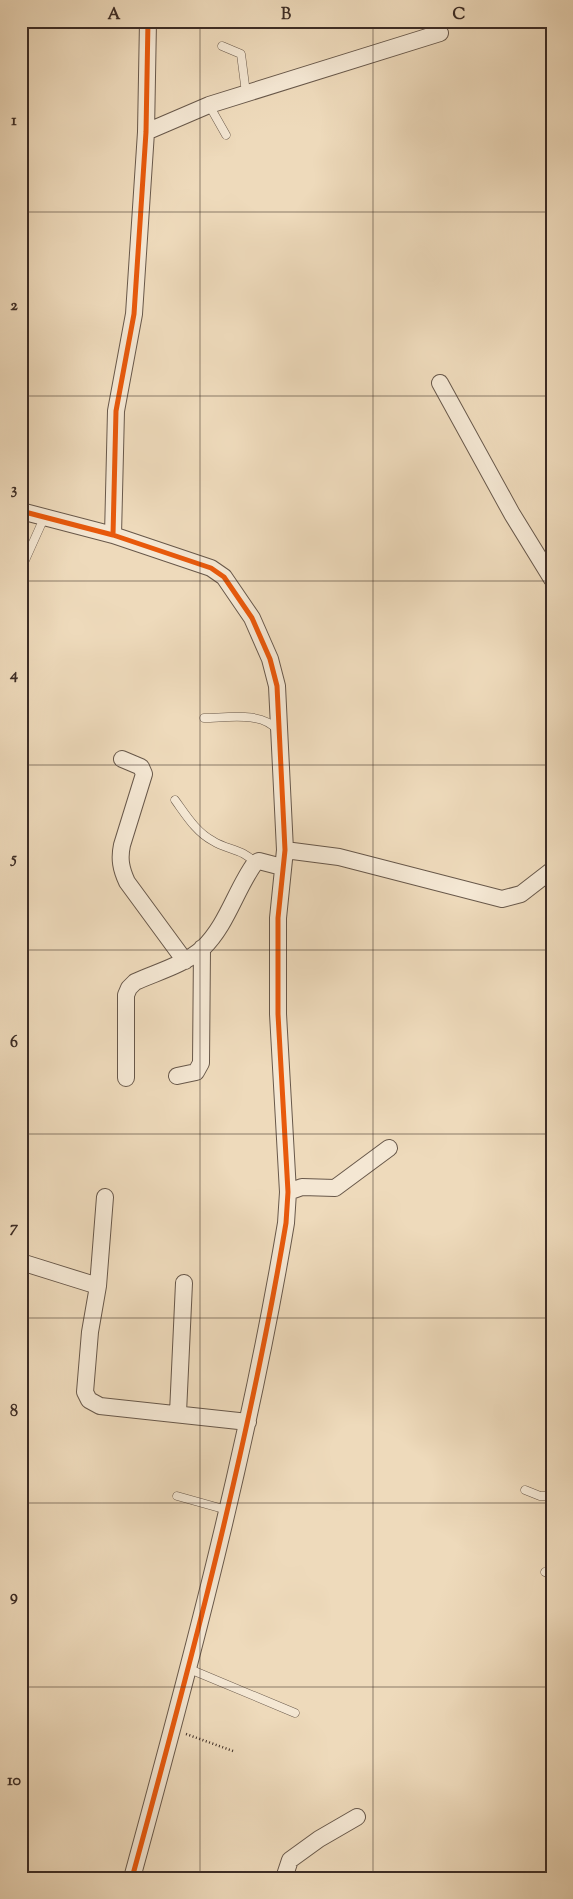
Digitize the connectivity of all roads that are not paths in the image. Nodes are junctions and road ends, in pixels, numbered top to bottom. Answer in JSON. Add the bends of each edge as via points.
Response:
{"nodes":[{"id":1,"x":148,"y":21,"type":"edge"},
{"id":2,"x":440,"y":33,"type":"dead end"},
{"id":3,"x":222,"y":46,"type":"dead end"},
{"id":4,"x":246,"y":93,"type":"junction"},
{"id":5,"x":209,"y":105,"type":"junction"},
{"id":6,"x":146,"y":132,"type":"junction"},
{"id":7,"x":226,"y":135,"type":"dead end"},
{"id":8,"x":440,"y":383,"type":"dead end"},
{"id":9,"x":21,"y":511,"type":"edge"},
{"id":10,"x":44,"y":518,"type":"junction"},
{"id":11,"x":113,"y":535,"type":"junction"},
{"id":12,"x":22,"y":567,"type":"dead end"},
{"id":13,"x":552,"y":579,"type":"edge"},
{"id":14,"x":204,"y":718,"type":"dead end"},
{"id":15,"x":279,"y":734,"type":"junction"},
{"id":16,"x":122,"y":759,"type":"dead end"},
{"id":17,"x":175,"y":800,"type":"dead end"},
{"id":18,"x":285,"y":850,"type":"junction"},
{"id":19,"x":255,"y":863,"type":"junction"},
{"id":20,"x":282,"y":867,"type":"junction"},
{"id":21,"x":552,"y":870,"type":"edge"},
{"id":22,"x":202,"y":948,"type":"junction"},
{"id":23,"x":185,"y":960,"type":"junction"},
{"id":24,"x":177,"y":1076,"type":"dead end"},
{"id":25,"x":126,"y":1078,"type":"dead end"},
{"id":26,"x":389,"y":1148,"type":"dead end"},
{"id":27,"x":288,"y":1192,"type":"junction"},
{"id":28,"x":105,"y":1197,"type":"dead end"},
{"id":29,"x":21,"y":1262,"type":"edge"},
{"id":30,"x":184,"y":1283,"type":"dead end"},
{"id":31,"x":98,"y":1286,"type":"junction"},
{"id":32,"x":178,"y":1413,"type":"junction"},
{"id":33,"x":248,"y":1422,"type":"junction"},
{"id":34,"x":525,"y":1490,"type":"dead end"},
{"id":35,"x":177,"y":1496,"type":"dead end"},
{"id":36,"x":552,"y":1496,"type":"edge"},
{"id":37,"x":227,"y":1510,"type":"junction"},
{"id":38,"x":187,"y":1668,"type":"junction"},
{"id":39,"x":295,"y":1713,"type":"dead end"},
{"id":40,"x":357,"y":1817,"type":"dead end"},
{"id":41,"x":132,"y":1878,"type":"edge"},
{"id":42,"x":284,"y":1878,"type":"edge"}],
"edges":[{"from":1,"to":6,"type":"street"},
{"from":2,"to":4,"type":"street"},
{"from":3,"to":4,"type":"lane","via":[[241,54]]},
{"from":4,"to":5,"type":"street"},
{"from":5,"to":6,"type":"street"},
{"from":5,"to":7,"type":"lane"},
{"from":6,"to":11,"type":"street","via":[[134,314],[116,411]]},
{"from":8,"to":13,"type":"street"},
{"from":9,"to":10,"type":"street"},
{"from":10,"to":11,"type":"street"},
{"from":10,"to":12,"type":"lane"},
{"from":11,"to":15,"type":"street","via":[[211,568],[224,577],[252,618],[270,659],[277,686]]},
{"from":14,"to":15,"type":"lane","via":[[253,718],[267,722]]},
{"from":15,"to":18,"type":"street"},
{"from":16,"to":23,"type":"street","via":[[138,766],[144,774],[122,845],[122,871]]},
{"from":17,"to":19,"type":"lane","via":[[203,835],[221,846],[244,853]]},
{"from":18,"to":20,"type":"street"},
{"from":18,"to":21,"type":"street","via":[[339,857],[502,899],[521,894]]},
{"from":19,"to":20,"type":"street","via":[[259,861]]},
{"from":19,"to":22,"type":"street","via":[[224,918]]},
{"from":20,"to":27,"type":"street","via":[[278,918],[278,1014]]},
{"from":22,"to":23,"type":"street"},
{"from":22,"to":24,"type":"street","via":[[201,1063],[196,1072]]},
{"from":23,"to":25,"type":"street","via":[[134,982],[129,988],[126,995]]},
{"from":26,"to":27,"type":"street","via":[[335,1188],[302,1187]]},
{"from":27,"to":33,"type":"street","via":[[276,1284]]},
{"from":28,"to":31,"type":"street"},
{"from":29,"to":31,"type":"street"},
{"from":30,"to":32,"type":"street"},
{"from":31,"to":32,"type":"street","via":[[84,1392],[89,1400],[100,1406]]},
{"from":32,"to":33,"type":"street"},
{"from":33,"to":37,"type":"street"},
{"from":34,"to":36,"type":"lane","via":[[540,1496]]},
{"from":35,"to":37,"type":"lane"},
{"from":37,"to":38,"type":"street"},
{"from":38,"to":39,"type":"lane"},
{"from":38,"to":41,"type":"street"},
{"from":40,"to":42,"type":"street","via":[[290,1860]]}]}
